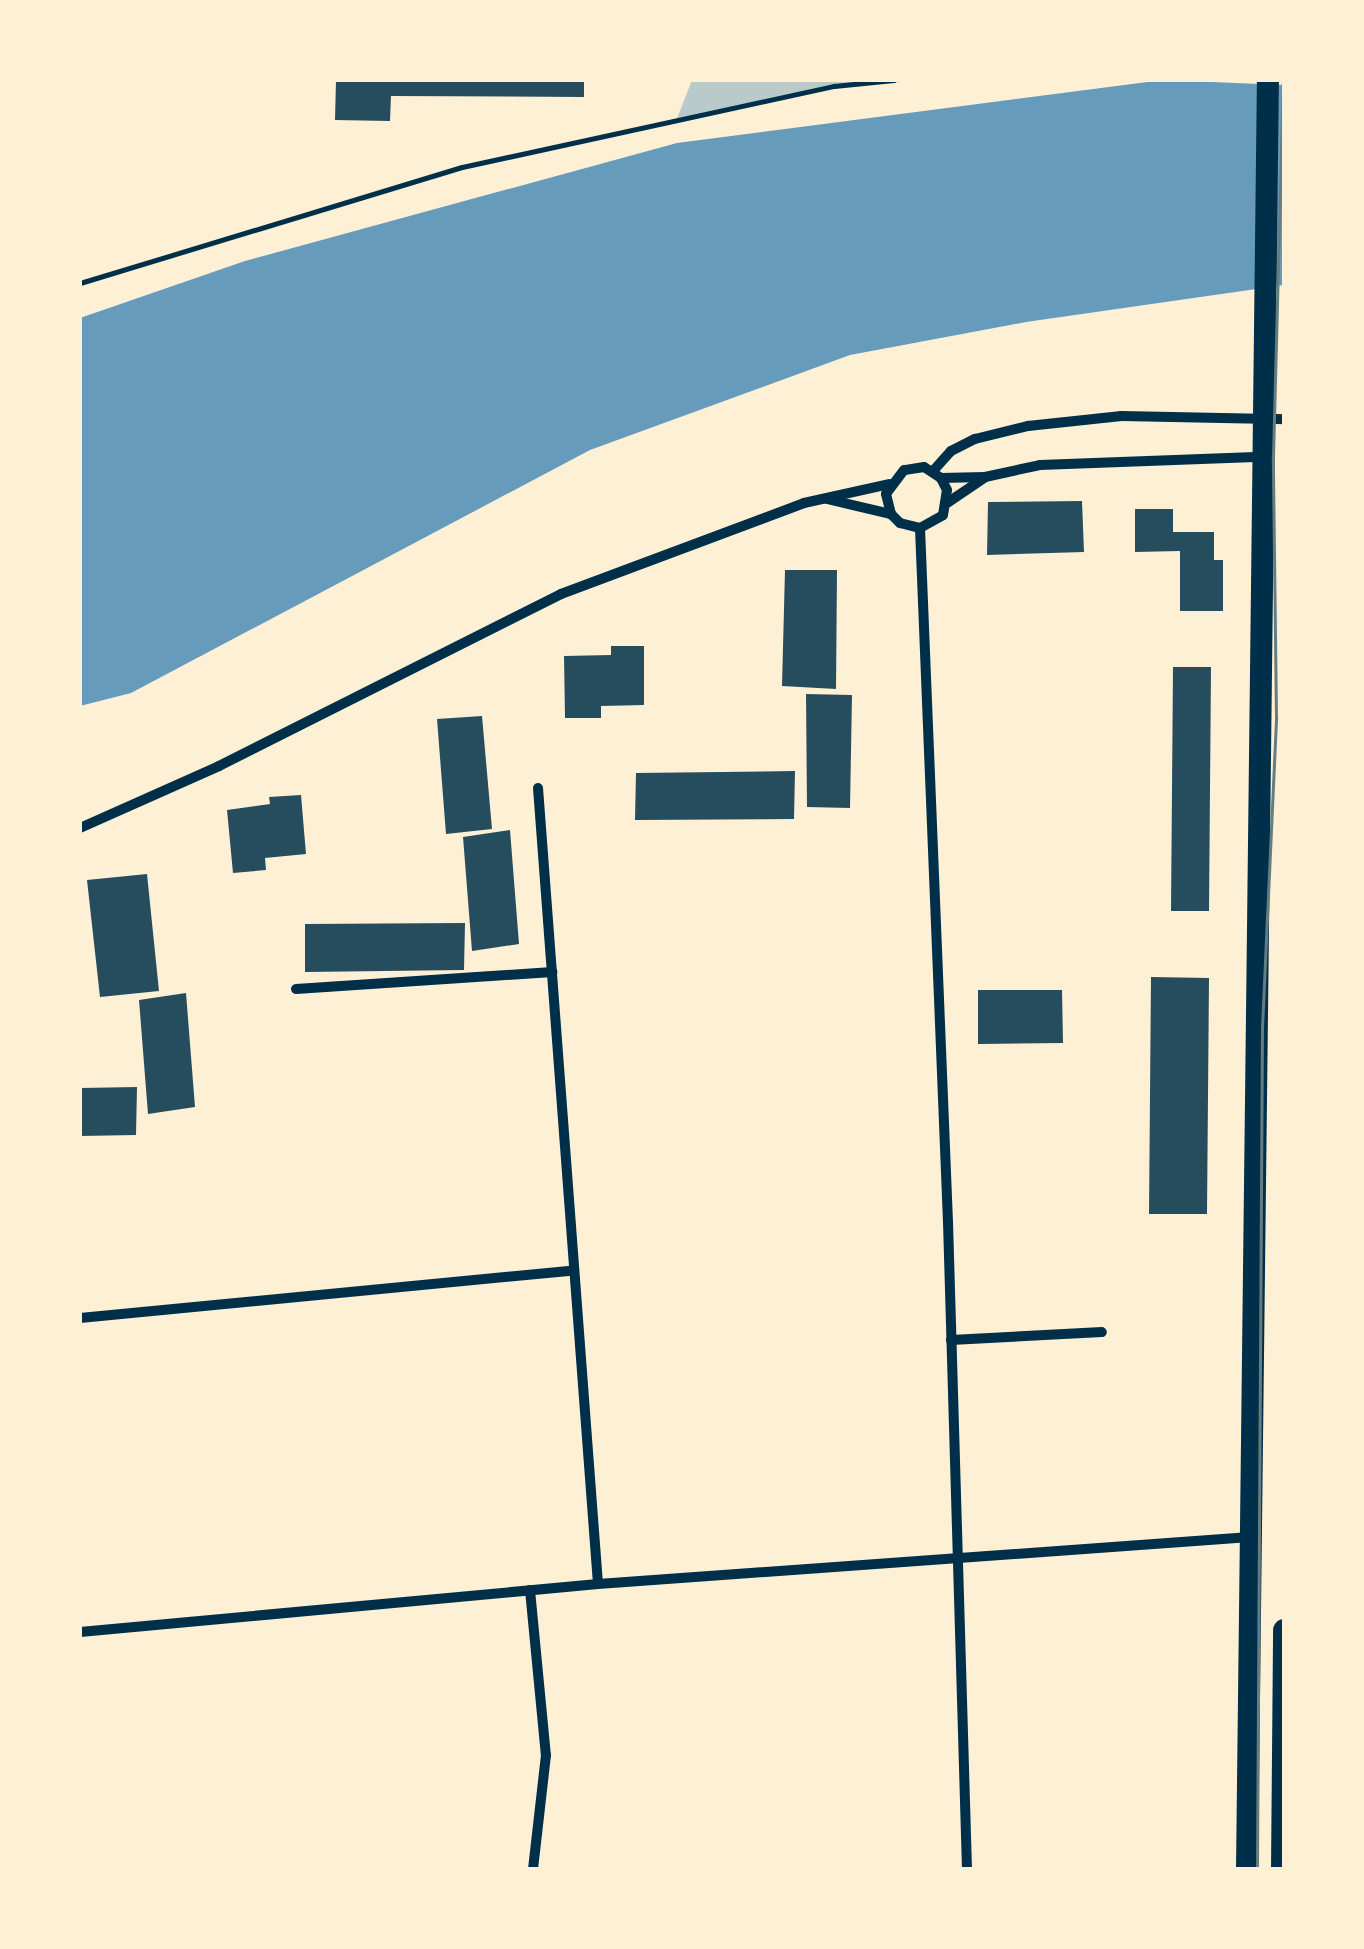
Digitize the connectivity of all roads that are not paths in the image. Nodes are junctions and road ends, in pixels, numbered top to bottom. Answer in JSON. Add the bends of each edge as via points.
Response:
{"nodes":[{"id":1,"x":1268,"y":80,"type":"edge"},
{"id":2,"x":1284,"y":419,"type":"edge"},
{"id":3,"x":1264,"y":457,"type":"junction"},
{"id":4,"x":937,"y":474,"type":"junction"},
{"id":5,"x":984,"y":478,"type":"junction"},
{"id":6,"x":889,"y":484,"type":"junction"},
{"id":7,"x":821,"y":498,"type":"junction"},
{"id":8,"x":948,"y":503,"type":"junction"},
{"id":9,"x":890,"y":514,"type":"junction"},
{"id":10,"x":920,"y":528,"type":"junction"},
{"id":11,"x":538,"y":788,"type":"dead end"},
{"id":12,"x":80,"y":828,"type":"edge"},
{"id":13,"x":552,"y":972,"type":"junction"},
{"id":14,"x":296,"y":989,"type":"dead end"},
{"id":15,"x":574,"y":1270,"type":"junction"},
{"id":16,"x":80,"y":1318,"type":"edge"},
{"id":17,"x":1102,"y":1332,"type":"dead end"},
{"id":18,"x":951,"y":1340,"type":"junction"},
{"id":19,"x":1250,"y":1537,"type":"junction"},
{"id":20,"x":957,"y":1560,"type":"junction"},
{"id":21,"x":598,"y":1584,"type":"junction"},
{"id":22,"x":530,"y":1590,"type":"junction"},
{"id":23,"x":1284,"y":1630,"type":"edge"},
{"id":24,"x":80,"y":1632,"type":"edge"},
{"id":25,"x":1284,"y":1707,"type":"edge"},
{"id":26,"x":532,"y":1869,"type":"edge"},
{"id":27,"x":967,"y":1869,"type":"edge"},
{"id":28,"x":1247,"y":1869,"type":"edge"},
{"id":29,"x":1282,"y":1869,"type":"edge"}],
"edges":[{"from":1,"to":3,"type":"main road"},
{"from":2,"to":4,"type":"street","via":[[1121,416],[1044,424],[975,439],[951,452]]},
{"from":3,"to":5,"type":"street","via":[[1040,465]]},
{"from":3,"to":19,"type":"main road"},
{"from":4,"to":5,"type":"street"},
{"from":4,"to":6,"type":"street","via":[[913,466]]},
{"from":4,"to":8,"type":"street"},
{"from":5,"to":8,"type":"street"},
{"from":6,"to":7,"type":"street"},
{"from":6,"to":9,"type":"street"},
{"from":7,"to":9,"type":"street"},
{"from":7,"to":12,"type":"street","via":[[561,594]]},
{"from":8,"to":10,"type":"street","via":[[933,524]]},
{"from":9,"to":10,"type":"street"},
{"from":10,"to":18,"type":"street"},
{"from":11,"to":13,"type":"street"},
{"from":13,"to":14,"type":"street"},
{"from":13,"to":15,"type":"street"},
{"from":15,"to":16,"type":"street"},
{"from":15,"to":21,"type":"street"},
{"from":17,"to":18,"type":"street"},
{"from":18,"to":20,"type":"street"},
{"from":19,"to":20,"type":"street"},
{"from":19,"to":28,"type":"main road"},
{"from":20,"to":21,"type":"street"},
{"from":20,"to":27,"type":"street"},
{"from":21,"to":22,"type":"street"},
{"from":22,"to":24,"type":"street"},
{"from":22,"to":26,"type":"street","via":[[546,1755]]},
{"from":23,"to":25,"type":"main road"},
{"from":25,"to":29,"type":"main road"}]}
